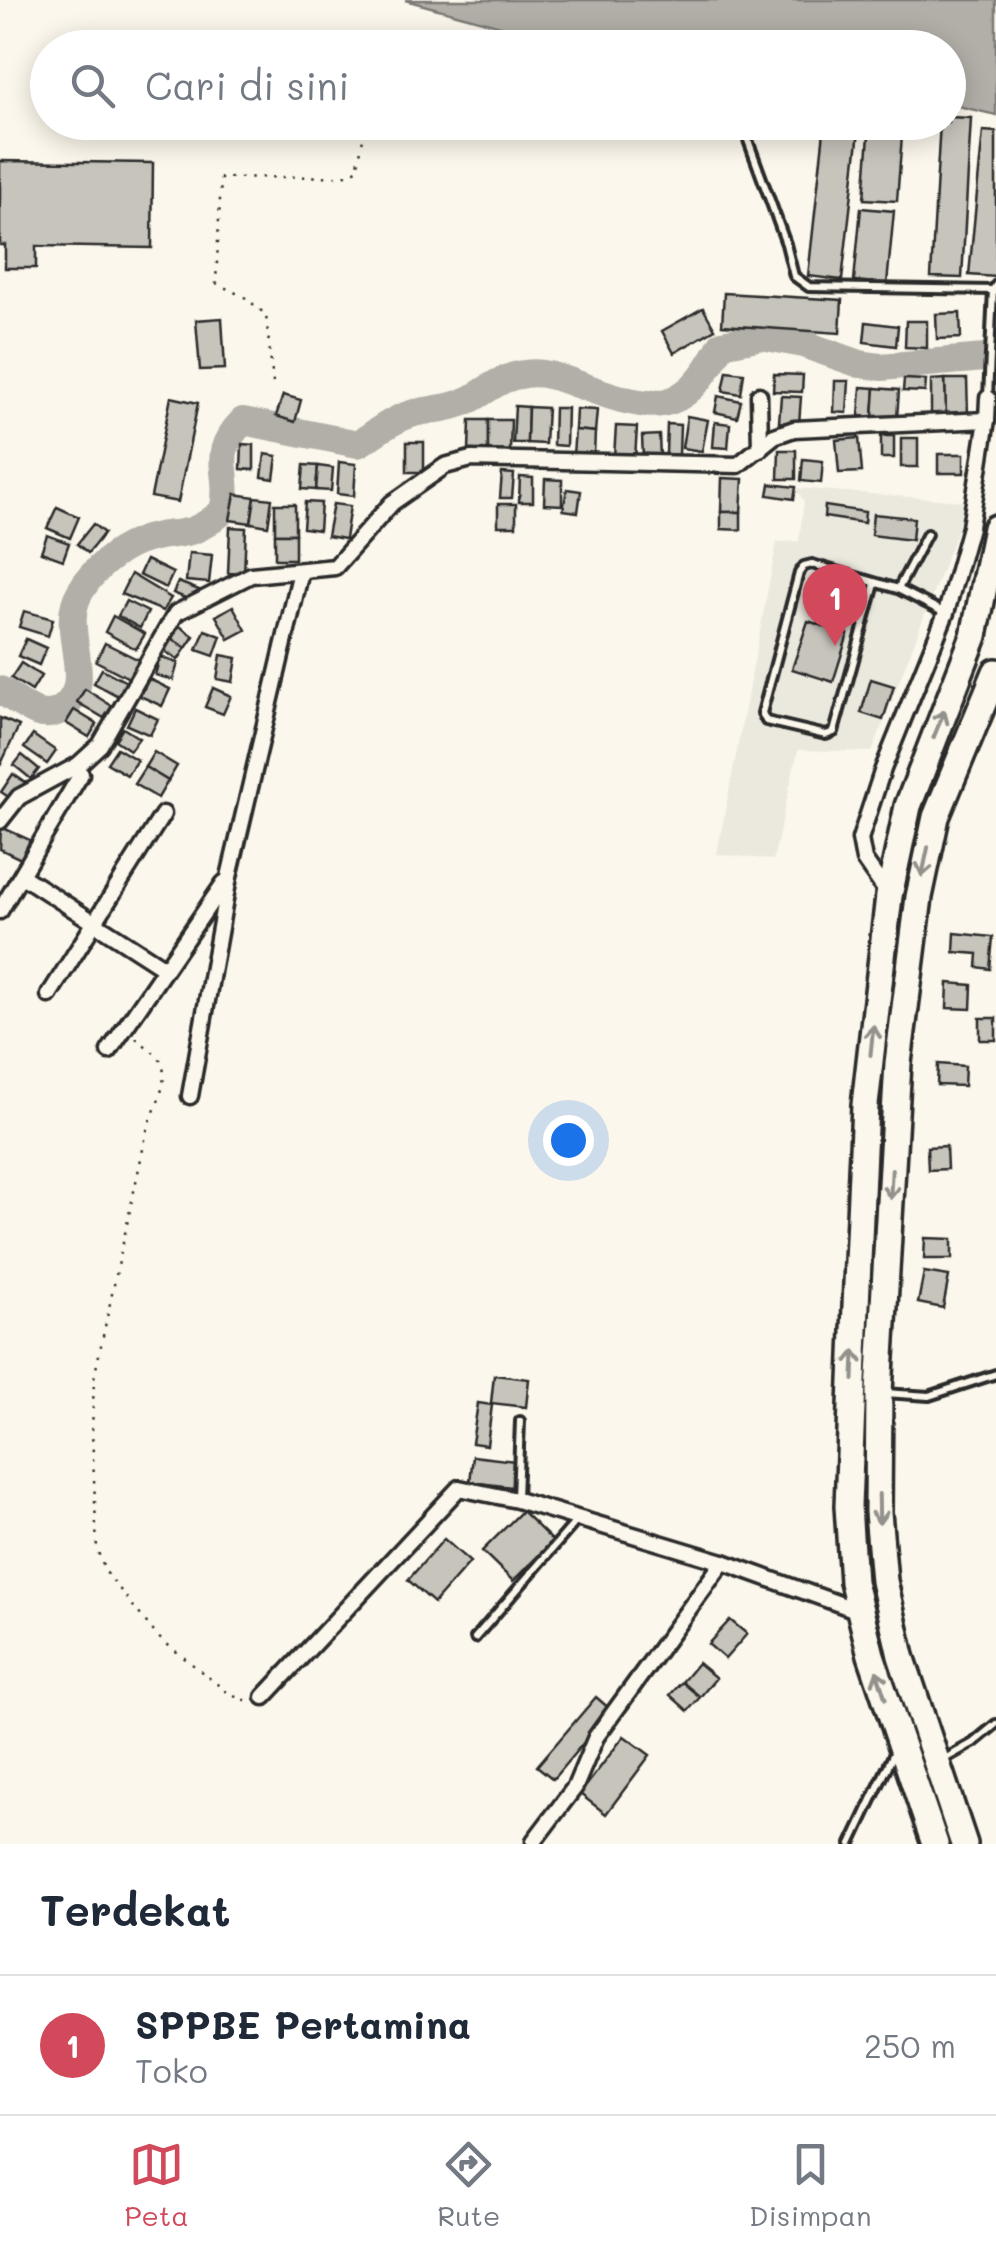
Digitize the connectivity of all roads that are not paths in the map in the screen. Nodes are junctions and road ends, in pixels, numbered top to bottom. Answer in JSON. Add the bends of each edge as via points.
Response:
{"nodes":[{"id":1,"x":748,"y":140,"type":"edge"},
{"id":2,"x":994,"y":288,"type":"edge"},
{"id":3,"x":989,"y":391,"type":"joint"},
{"id":4,"x":759,"y":394,"type":"dead end"},
{"id":5,"x":987,"y":420,"type":"junction"},
{"id":6,"x":760,"y":449,"type":"junction"},
{"id":7,"x":996,"y":528,"type":"edge"},
{"id":8,"x":927,"y":534,"type":"dead end"},
{"id":9,"x":301,"y":571,"type":"junction"},
{"id":10,"x":875,"y":584,"type":"junction"},
{"id":11,"x":898,"y":589,"type":"junction"},
{"id":12,"x":946,"y":613,"type":"junction"},
{"id":13,"x":996,"y":672,"type":"edge"},
{"id":14,"x":82,"y":774,"type":"dead end"},
{"id":15,"x":163,"y":814,"type":"dead end"},
{"id":16,"x":0,"y":821,"type":"edge"},
{"id":17,"x":22,"y":876,"type":"junction"},
{"id":18,"x":229,"y":876,"type":"junction"},
{"id":19,"x":888,"y":896,"type":"junction"},
{"id":20,"x":0,"y":911,"type":"edge"},
{"id":21,"x":94,"y":923,"type":"junction"},
{"id":22,"x":163,"y":968,"type":"junction"},
{"id":23,"x":49,"y":995,"type":"dead end"},
{"id":24,"x":109,"y":1051,"type":"dead end"},
{"id":25,"x":190,"y":1096,"type":"dead end"},
{"id":26,"x":996,"y":1374,"type":"edge"},
{"id":27,"x":879,"y":1392,"type":"junction"},
{"id":28,"x":520,"y":1421,"type":"dead end"},
{"id":29,"x":517,"y":1500,"type":"junction"},
{"id":30,"x":578,"y":1518,"type":"junction"},
{"id":31,"x":723,"y":1562,"type":"junction"},
{"id":32,"x":859,"y":1611,"type":"junction"},
{"id":33,"x":474,"y":1638,"type":"dead end"},
{"id":34,"x":264,"y":1696,"type":"road end"},
{"id":35,"x":996,"y":1724,"type":"edge"},
{"id":36,"x":900,"y":1741,"type":"junction"},
{"id":37,"x":936,"y":1764,"type":"junction"},
{"id":38,"x":534,"y":1841,"type":"dead end"},
{"id":39,"x":851,"y":1844,"type":"edge"},
{"id":40,"x":935,"y":1844,"type":"edge"},
{"id":41,"x":964,"y":1844,"type":"edge"}],
"edges":[{"from":1,"to":2,"type":"lane","via":[[800,283]]},
{"from":2,"to":3,"type":"lane"},
{"from":3,"to":5,"type":"street"},
{"from":4,"to":6,"type":"street"},
{"from":5,"to":6,"type":"street","via":[[794,429]]},
{"from":5,"to":12,"type":"street","via":[[970,528]]},
{"from":6,"to":9,"type":"street","via":[[738,466],[454,463],[382,512],[339,564]]},
{"from":19,"to":7,"type":"highway","one_way":true,"via":[[908,806],[974,636]]},
{"from":8,"to":11,"type":"lane"},
{"from":9,"to":16,"type":"street","via":[[250,575],[176,613],[100,745],[78,765],[19,796]]},
{"from":9,"to":18,"type":"street"},
{"from":10,"to":10,"type":"lane","via":[[834,732],[826,736],[766,721],[762,713],[802,568],[812,564]]},
{"from":10,"to":11,"type":"lane"},
{"from":11,"to":12,"type":"lane"},
{"from":12,"to":19,"type":"street","via":[[860,840],[864,860]]},
{"from":13,"to":27,"type":"highway","one_way":true,"via":[[936,817],[919,897],[898,1063]]},
{"from":14,"to":17,"type":"street"},
{"from":15,"to":21,"type":"street"},
{"from":17,"to":20,"type":"street"},
{"from":17,"to":21,"type":"street"},
{"from":18,"to":22,"type":"street"},
{"from":18,"to":25,"type":"street"},
{"from":32,"to":19,"type":"highway","one_way":true,"via":[[848,1506],[856,1306],[865,1105]]},
{"from":21,"to":22,"type":"street"},
{"from":21,"to":23,"type":"street"},
{"from":22,"to":24,"type":"street"},
{"from":26,"to":27,"type":"lane","via":[[929,1396]]},
{"from":27,"to":37,"type":"highway","one_way":true,"via":[[884,1581]]},
{"from":28,"to":29,"type":"lane"},
{"from":29,"to":30,"type":"street"},
{"from":29,"to":34,"type":"street","via":[[456,1490]]},
{"from":30,"to":31,"type":"street"},
{"from":30,"to":33,"type":"lane"},
{"from":31,"to":32,"type":"street"},
{"from":31,"to":38,"type":"street","via":[[596,1738],[574,1786]]},
{"from":36,"to":32,"type":"highway","one_way":true},
{"from":35,"to":37,"type":"lane"},
{"from":36,"to":39,"type":"lane"},
{"from":36,"to":40,"type":"highway"},
{"from":37,"to":41,"type":"highway"}]}
